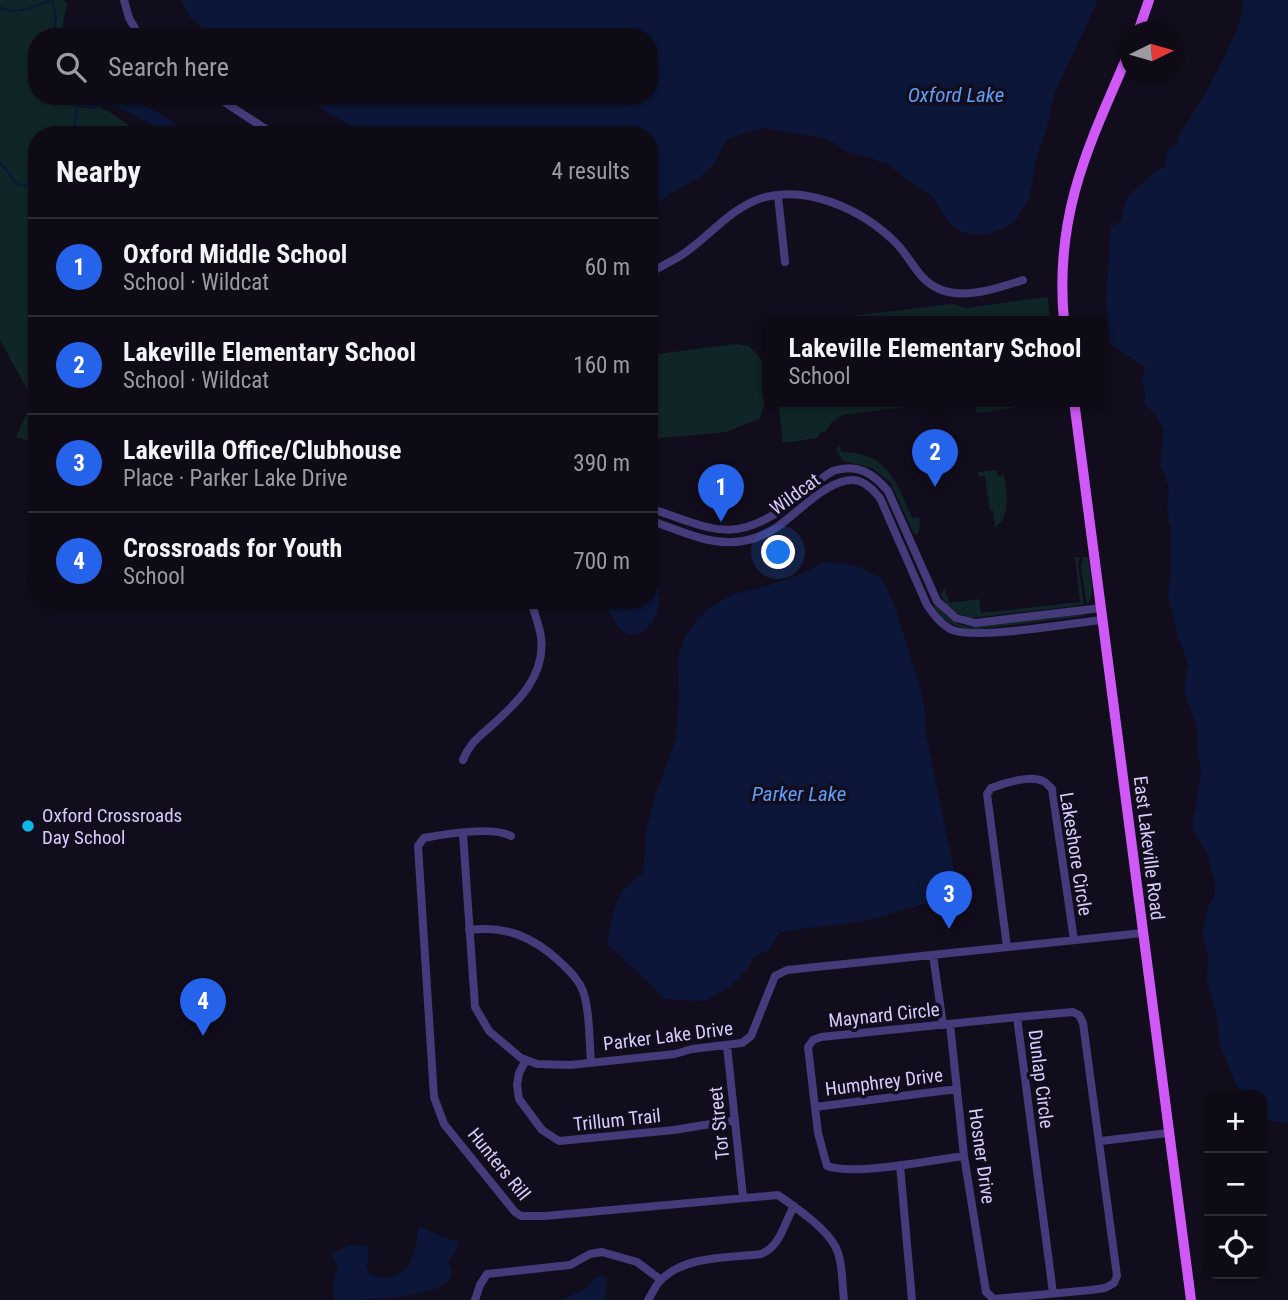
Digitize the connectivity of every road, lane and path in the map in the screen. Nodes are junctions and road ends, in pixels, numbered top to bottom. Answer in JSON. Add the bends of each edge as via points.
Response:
{"nodes":[{"id":1,"x":124,"y":0,"type":"edge"},
{"id":2,"x":1149,"y":0,"type":"edge"},
{"id":3,"x":1142,"y":21,"type":"edge"},
{"id":4,"x":134,"y":28,"type":"edge"},
{"id":5,"x":1120,"y":74,"type":"edge"},
{"id":6,"x":229,"y":105,"type":"edge"},
{"id":7,"x":261,"y":126,"type":"edge"},
{"id":8,"x":778,"y":196,"type":"junction"},
{"id":9,"x":785,"y":262,"type":"dead end"},
{"id":10,"x":658,"y":268,"type":"edge"},
{"id":11,"x":1023,"y":280,"type":"dead end"},
{"id":12,"x":1064,"y":316,"type":"edge"},
{"id":13,"x":1075,"y":407,"type":"edge"},
{"id":14,"x":834,"y":471,"type":"junction"},
{"id":15,"x":839,"y":483,"type":"junction"},
{"id":16,"x":658,"y":511,"type":"edge"},
{"id":17,"x":658,"y":523,"type":"edge"},
{"id":18,"x":931,"y":589,"type":"junction"},
{"id":19,"x":922,"y":594,"type":"junction"},
{"id":20,"x":533,"y":609,"type":"edge"},
{"id":21,"x":1102,"y":614,"type":"junction"},
{"id":22,"x":463,"y":760,"type":"dead end"},
{"id":23,"x":463,"y":834,"type":"junction"},
{"id":24,"x":511,"y":836,"type":"dead end"},
{"id":25,"x":469,"y":930,"type":"junction"},
{"id":26,"x":1143,"y":933,"type":"junction"},
{"id":27,"x":1074,"y":940,"type":"junction"},
{"id":28,"x":1007,"y":947,"type":"junction"},
{"id":29,"x":933,"y":955,"type":"junction"},
{"id":30,"x":1017,"y":1017,"type":"junction"},
{"id":31,"x":946,"y":1024,"type":"junction"},
{"id":32,"x":727,"y":1046,"type":"junction"},
{"id":33,"x":526,"y":1060,"type":"junction"},
{"id":34,"x":592,"y":1062,"type":"junction"},
{"id":35,"x":957,"y":1089,"type":"junction"},
{"id":36,"x":815,"y":1107,"type":"junction"},
{"id":37,"x":735,"y":1120,"type":"junction"},
{"id":38,"x":1168,"y":1133,"type":"junction"},
{"id":39,"x":1101,"y":1142,"type":"junction"},
{"id":40,"x":964,"y":1156,"type":"junction"},
{"id":41,"x":900,"y":1165,"type":"junction"},
{"id":42,"x":743,"y":1197,"type":"junction"},
{"id":43,"x":794,"y":1206,"type":"junction"},
{"id":44,"x":661,"y":1280,"type":"junction"},
{"id":45,"x":986,"y":1292,"type":"joint"},
{"id":46,"x":1053,"y":1293,"type":"junction"},
{"id":47,"x":653,"y":1299,"type":"edge"},
{"id":48,"x":475,"y":1300,"type":"edge"},
{"id":49,"x":844,"y":1300,"type":"edge"},
{"id":50,"x":912,"y":1300,"type":"edge"},
{"id":51,"x":1192,"y":1300,"type":"edge"}],
"edges":[{"from":1,"to":4,"type":"street"},
{"from":2,"to":3,"type":"main road"},
{"from":5,"to":12,"type":"main road","via":[[1075,187],[1064,250]]},
{"from":6,"to":7,"type":"street"},
{"from":8,"to":9,"type":"street"},
{"from":8,"to":10,"type":"street","via":[[743,206]]},
{"from":8,"to":11,"type":"street","via":[[814,198],[864,217],[941,290],[981,291]]},
{"from":13,"to":21,"type":"main road","name":"East Lakeville Road"},
{"from":14,"to":15,"type":"street","name":"Wildcat"},
{"from":14,"to":16,"type":"street","name":"Wildcat","via":[[770,518],[743,529],[701,526]]},
{"from":14,"to":18,"type":"street","name":"Wildcat","via":[[844,467],[863,470],[888,491]]},
{"from":15,"to":17,"type":"street","name":"Wildcat","via":[[776,528],[744,541],[697,537]]},
{"from":15,"to":19,"type":"street","name":"Wildcat","via":[[859,481],[880,498]]},
{"from":18,"to":19,"type":"street"},
{"from":18,"to":21,"type":"street","name":"Wildcat","via":[[945,610],[975,623]]},
{"from":19,"to":21,"type":"street","name":"Wildcat","via":[[937,619],[950,629],[974,635]]},
{"from":20,"to":22,"type":"street","via":[[541,640],[535,675],[519,700],[468,746]]},
{"from":21,"to":26,"type":"main road","name":"East Lakeville Road"},
{"from":23,"to":24,"type":"street","name":"Hunters Rill","via":[[491,830]]},
{"from":23,"to":25,"type":"street"},
{"from":23,"to":42,"type":"street","name":"Hunters Rill","via":[[424,838],[418,846],[434,1097],[444,1124],[521,1216]]},
{"from":25,"to":33,"type":"street","via":[[475,1007],[489,1031]]},
{"from":25,"to":34,"type":"street","via":[[508,930],[539,944],[570,971],[584,993]]},
{"from":26,"to":27,"type":"street","name":"Parker Lake Drive"},
{"from":26,"to":38,"type":"main road","name":"East Lakeville Road"},
{"from":27,"to":28,"type":"street","name":"Parker Lake Drive"},
{"from":27,"to":28,"type":"street","name":"Lakeshore Circle","via":[[1052,789],[1043,781],[1030,780],[1000,785],[987,794]]},
{"from":28,"to":29,"type":"street","name":"Parker Lake Drive"},
{"from":29,"to":31,"type":"street","name":"Hosner Drive"},
{"from":29,"to":32,"type":"street","name":"Parker Lake Drive","via":[[781,971],[769,988],[751,1036],[742,1044]]},
{"from":30,"to":31,"type":"street","name":"Maynard Circle"},
{"from":30,"to":39,"type":"street","name":"Dunlap Circle","via":[[1057,1012],[1079,1015]]},
{"from":30,"to":46,"type":"street","name":"Dunlap Circle"},
{"from":31,"to":35,"type":"street","name":"Hosner Drive"},
{"from":31,"to":36,"type":"street","name":"Maynard Circle","via":[[813,1040],[808,1048]]},
{"from":32,"to":34,"type":"street","name":"Parker Lake Drive"},
{"from":32,"to":37,"type":"street","name":"Tor Street"},
{"from":33,"to":34,"type":"street","name":"Parker Lake Drive","via":[[551,1065]]},
{"from":33,"to":37,"type":"street","name":"Trillum Trail","via":[[519,1073],[519,1099],[542,1130],[559,1141]]},
{"from":35,"to":36,"type":"street","name":"Humphrey Drive"},
{"from":35,"to":40,"type":"street","name":"Hosner Drive"},
{"from":36,"to":41,"type":"street","name":"Maynard Circle","via":[[827,1166],[837,1170]]},
{"from":37,"to":42,"type":"street","name":"Tor Street"},
{"from":38,"to":39,"type":"street"},
{"from":38,"to":51,"type":"main road","name":"East Lakeville Road"},
{"from":39,"to":46,"type":"street","name":"Dunlap Circle","via":[[1117,1276],[1105,1288]]},
{"from":40,"to":41,"type":"street","name":"Maynard Circle"},
{"from":40,"to":45,"type":"street","name":"Hosner Drive"},
{"from":41,"to":50,"type":"street"},
{"from":42,"to":43,"type":"street","name":"Hunters Rill","via":[[778,1195]]},
{"from":43,"to":44,"type":"street","via":[[778,1241],[767,1252],[695,1262]]},
{"from":43,"to":49,"type":"street","name":"Hunters Rill","via":[[834,1245]]},
{"from":44,"to":47,"type":"street"},
{"from":44,"to":48,"type":"street","via":[[626,1257],[595,1252],[570,1265],[488,1274]]},
{"from":45,"to":46,"type":"street","name":"Dunlap Circle","via":[[994,1299]]}]}
